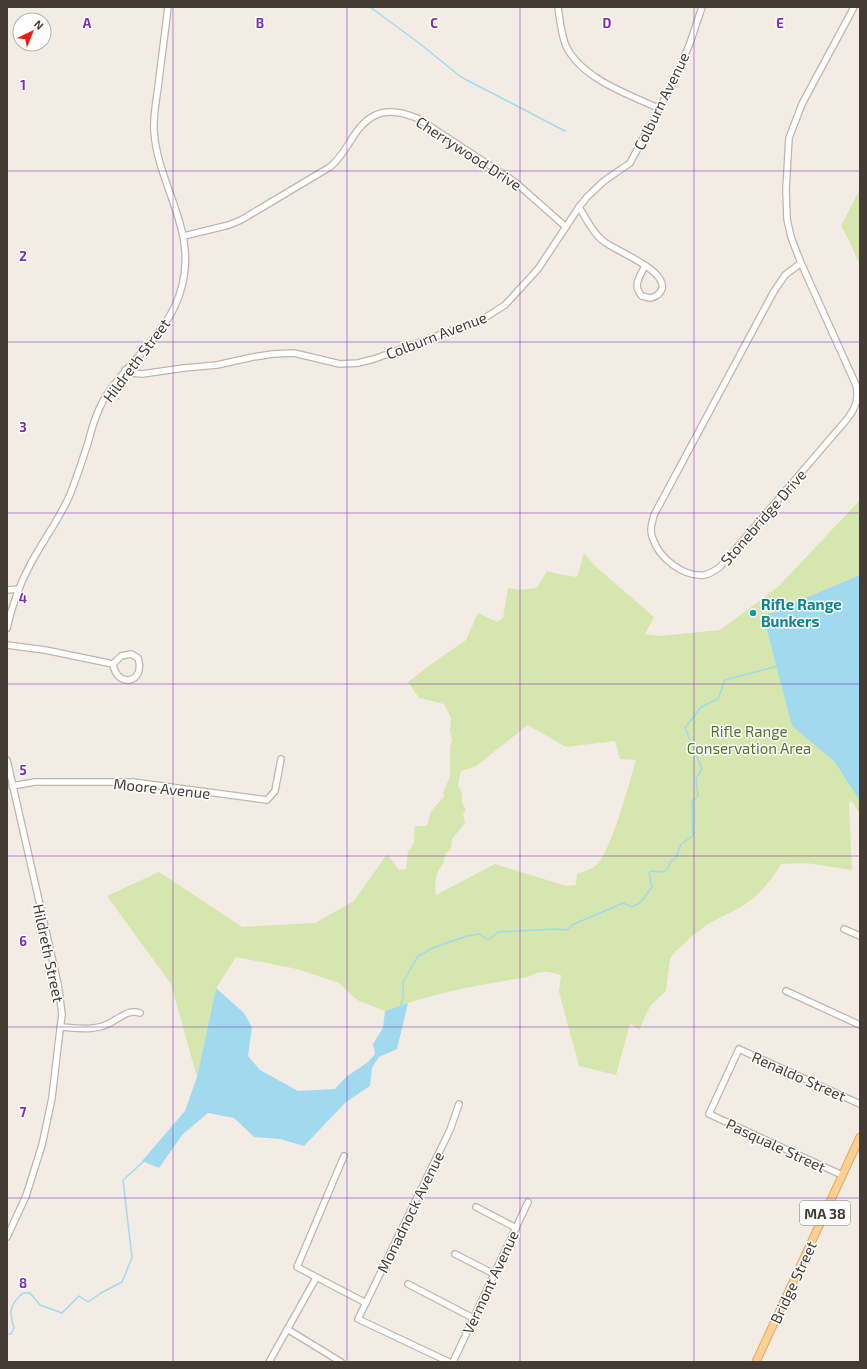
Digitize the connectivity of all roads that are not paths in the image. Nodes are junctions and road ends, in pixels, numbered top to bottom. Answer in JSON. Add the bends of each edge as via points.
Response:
{"nodes":[{"id":1,"x":168,"y":7,"type":"edge"},
{"id":2,"x":558,"y":7,"type":"edge"},
{"id":3,"x":702,"y":7,"type":"edge"},
{"id":4,"x":854,"y":7,"type":"edge"},
{"id":5,"x":660,"y":109,"type":"junction"},
{"id":6,"x":579,"y":207,"type":"junction"},
{"id":7,"x":566,"y":228,"type":"junction"},
{"id":8,"x":184,"y":236,"type":"junction"},
{"id":9,"x":801,"y":263,"type":"junction"},
{"id":10,"x":645,"y":266,"type":"junction"},
{"id":11,"x":125,"y":370,"type":"junction"},
{"id":12,"x":18,"y":589,"type":"junction"},
{"id":13,"x":7,"y":590,"type":"edge"},
{"id":14,"x":7,"y":628,"type":"edge"},
{"id":15,"x":7,"y":645,"type":"edge"},
{"id":16,"x":113,"y":664,"type":"junction"},
{"id":17,"x":281,"y":759,"type":"dead end"},
{"id":18,"x":7,"y":760,"type":"edge"},
{"id":19,"x":12,"y":786,"type":"junction"},
{"id":20,"x":844,"y":929,"type":"dead end"},
{"id":21,"x":860,"y":936,"type":"edge"},
{"id":22,"x":786,"y":991,"type":"dead end"},
{"id":23,"x":140,"y":1013,"type":"dead end"},
{"id":24,"x":860,"y":1025,"type":"edge"},
{"id":25,"x":60,"y":1027,"type":"junction"},
{"id":26,"x":459,"y":1104,"type":"dead end"},
{"id":27,"x":860,"y":1104,"type":"edge"},
{"id":28,"x":709,"y":1114,"type":"joint"},
{"id":29,"x":860,"y":1138,"type":"edge"},
{"id":30,"x":344,"y":1156,"type":"dead end"},
{"id":31,"x":842,"y":1175,"type":"junction"},
{"id":32,"x":528,"y":1202,"type":"dead end"},
{"id":33,"x":476,"y":1207,"type":"dead end"},
{"id":34,"x":516,"y":1228,"type":"junction"},
{"id":35,"x":7,"y":1237,"type":"edge"},
{"id":36,"x":455,"y":1254,"type":"dead end"},
{"id":37,"x":494,"y":1274,"type":"junction"},
{"id":38,"x":316,"y":1278,"type":"junction"},
{"id":39,"x":408,"y":1284,"type":"dead end"},
{"id":40,"x":366,"y":1303,"type":"junction"},
{"id":41,"x":474,"y":1318,"type":"junction"},
{"id":42,"x":287,"y":1329,"type":"junction"},
{"id":43,"x":269,"y":1362,"type":"edge"},
{"id":44,"x":341,"y":1362,"type":"edge"},
{"id":45,"x":449,"y":1362,"type":"edge"},
{"id":46,"x":453,"y":1362,"type":"edge"},
{"id":47,"x":756,"y":1362,"type":"edge"}],
"edges":[{"from":1,"to":8,"type":"street","name":"Hildreth Street","via":[[154,130],[159,160]]},
{"from":2,"to":5,"type":"street","via":[[566,45],[581,68],[597,79]]},
{"from":3,"to":5,"type":"street","name":"Colburn Avenue","via":[[690,43]]},
{"from":4,"to":9,"type":"street","name":"Stonebridge Drive","via":[[802,104],[789,138],[787,219]]},
{"from":5,"to":6,"type":"street","name":"Colburn Avenue","via":[[630,162],[604,181]]},
{"from":6,"to":7,"type":"street","name":"Colburn Avenue"},
{"from":6,"to":10,"type":"street","via":[[601,239]]},
{"from":7,"to":8,"type":"street","name":"Cherrywood Drive","via":[[527,191],[497,169],[419,119],[408,114],[388,112],[370,118],[363,124],[341,157],[330,167],[241,220]]},
{"from":7,"to":11,"type":"street","name":"Colburn Avenue","via":[[538,269],[505,305],[483,318],[374,359],[340,364],[294,354],[273,354],[217,365],[142,374]]},
{"from":8,"to":11,"type":"street","name":"Hildreth Street","via":[[186,263],[177,303],[156,337]]},
{"from":9,"to":9,"type":"street","name":"Stonebridge Drive","via":[[856,385],[857,403],[848,418],[721,566],[704,575],[686,572],[668,561],[656,546],[651,529],[654,514],[772,293],[785,276]]},
{"from":10,"to":10,"type":"street","via":[[657,274],[662,284],[660,292],[647,298],[642,296],[637,288],[637,281]]},
{"from":11,"to":12,"type":"street","name":"Hildreth Street","via":[[105,397],[68,499]]},
{"from":12,"to":13,"type":"street"},
{"from":12,"to":14,"type":"street","name":"Hildreth Street"},
{"from":15,"to":16,"type":"street"},
{"from":16,"to":16,"type":"street","via":[[121,656],[131,654],[138,658],[141,669],[134,679],[127,681],[117,676]]},
{"from":17,"to":19,"type":"street","name":"Moore Avenue","via":[[275,791],[268,800],[133,782],[35,782]]},
{"from":18,"to":19,"type":"street","name":"Hildreth Street"},
{"from":19,"to":25,"type":"street","name":"Hildreth Street","via":[[58,984],[62,1014]]},
{"from":20,"to":21,"type":"street"},
{"from":22,"to":24,"type":"street"},
{"from":23,"to":25,"type":"street","via":[[131,1012],[103,1026]]},
{"from":25,"to":35,"type":"street","name":"Hildreth Street","via":[[52,1098],[42,1145],[26,1196]]},
{"from":26,"to":40,"type":"street","name":"Monadnock Avenue","via":[[450,1130]]},
{"from":27,"to":28,"type":"street","name":"Renaldo Street","via":[[738,1049]]},
{"from":28,"to":31,"type":"street","name":"Pasquale Street"},
{"from":29,"to":31,"type":"main road","name":"Bridge Street","number":"MA 38"},
{"from":30,"to":38,"type":"street","via":[[297,1267]]},
{"from":31,"to":47,"type":"main road","name":"Bridge Street","number":"MA 38"},
{"from":32,"to":34,"type":"street","name":"Vermont Avenue"},
{"from":33,"to":34,"type":"street"},
{"from":34,"to":37,"type":"street","name":"Vermont Avenue"},
{"from":36,"to":37,"type":"street"},
{"from":37,"to":41,"type":"street","name":"Vermont Avenue"},
{"from":38,"to":40,"type":"street"},
{"from":38,"to":42,"type":"street"},
{"from":39,"to":41,"type":"street"},
{"from":40,"to":45,"type":"street","name":"Monadnock Avenue","via":[[358,1319]]},
{"from":41,"to":46,"type":"street","name":"Vermont Avenue"},
{"from":42,"to":43,"type":"street"},
{"from":42,"to":44,"type":"street"}]}
